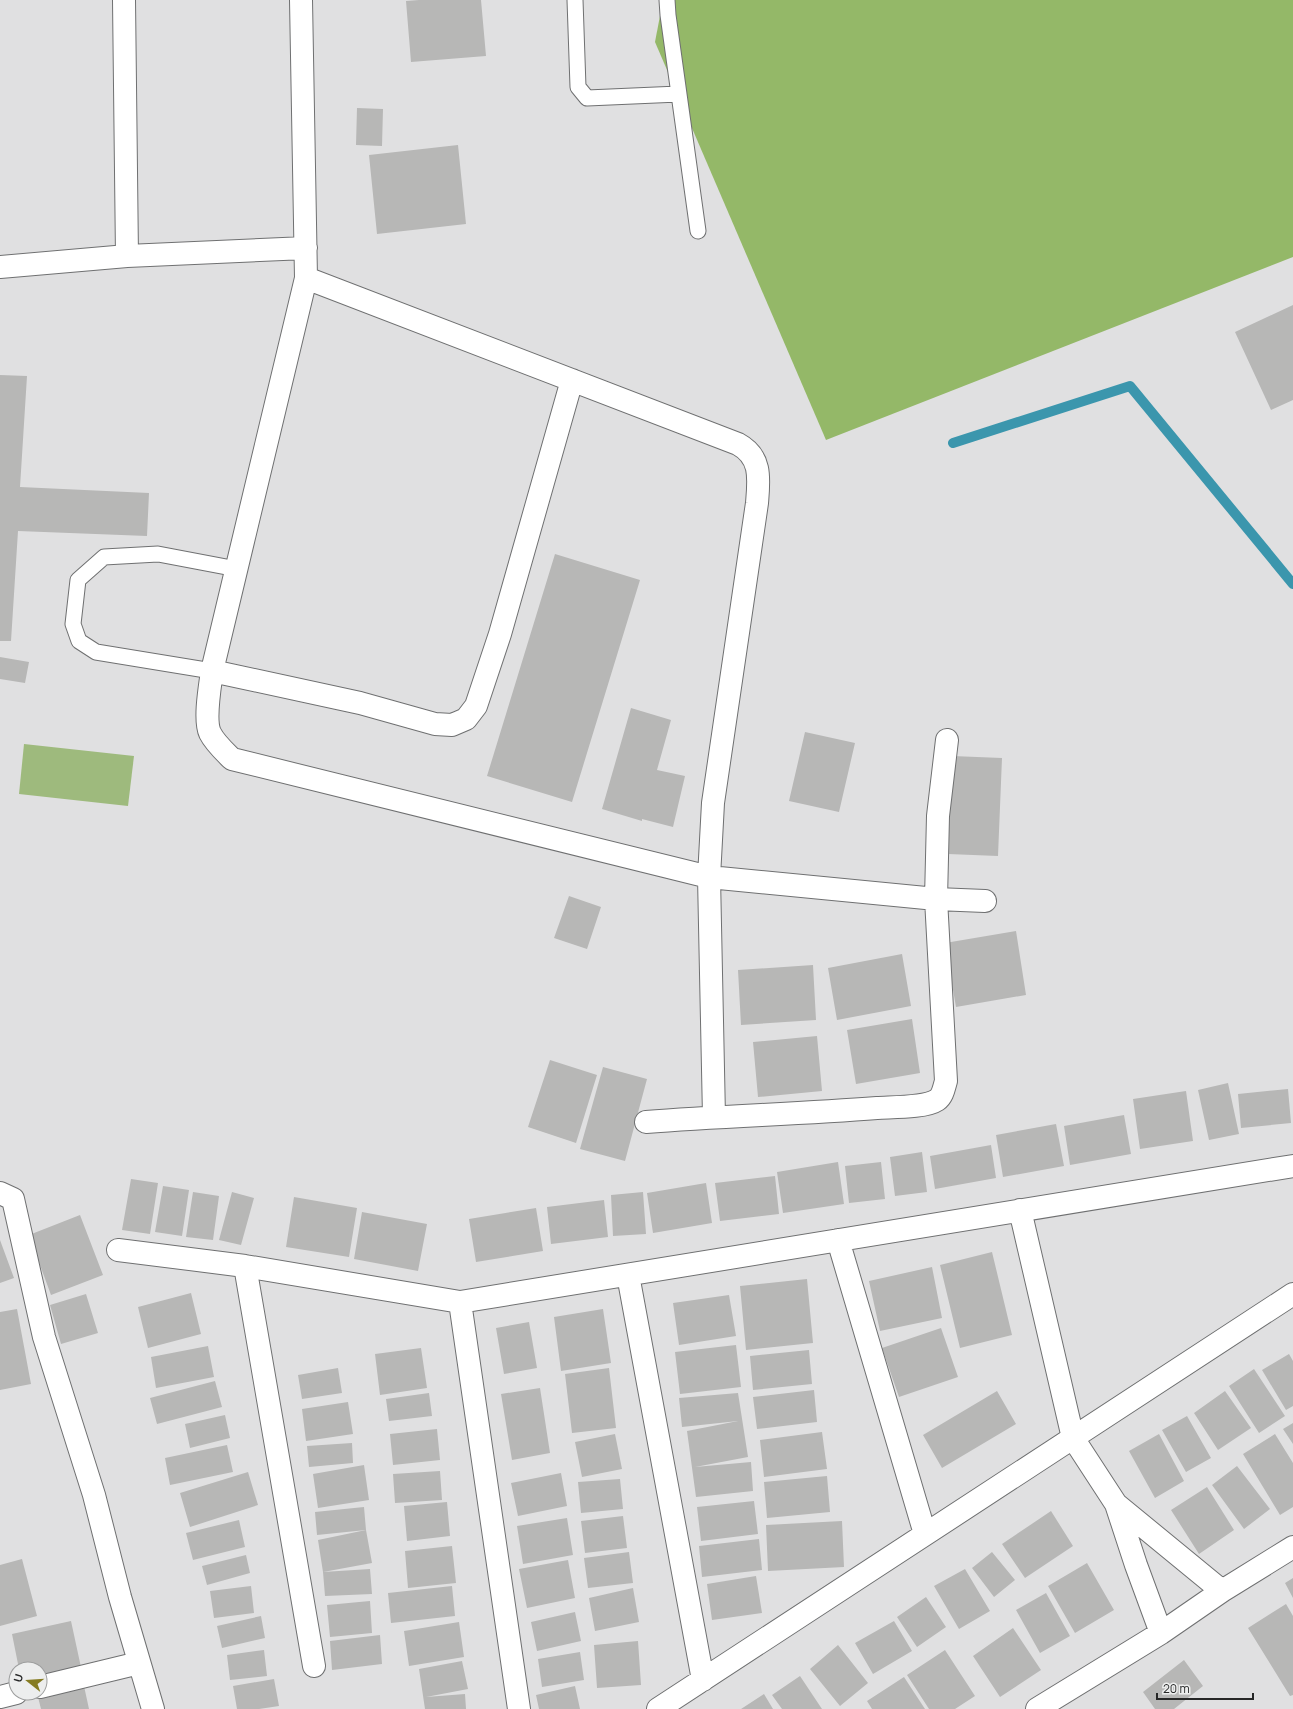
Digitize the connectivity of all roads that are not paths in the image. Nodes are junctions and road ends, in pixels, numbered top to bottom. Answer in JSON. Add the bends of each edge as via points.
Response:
{"nodes":[{"id":1,"x":124,"y":0,"type":"edge"},
{"id":2,"x":300,"y":0,"type":"edge"},
{"id":3,"x":575,"y":0,"type":"edge"},
{"id":4,"x":667,"y":0,"type":"edge"},
{"id":5,"x":679,"y":94,"type":"junction"},
{"id":6,"x":698,"y":231,"type":"dead end"},
{"id":7,"x":306,"y":248,"type":"junction"},
{"id":8,"x":127,"y":256,"type":"junction"},
{"id":9,"x":0,"y":267,"type":"edge"},
{"id":10,"x":306,"y":278,"type":"junction"},
{"id":11,"x":572,"y":380,"type":"junction"},
{"id":12,"x":236,"y":569,"type":"junction"},
{"id":13,"x":212,"y":671,"type":"junction"},
{"id":14,"x":947,"y":740,"type":"dead end"},
{"id":15,"x":709,"y":877,"type":"junction"},
{"id":16,"x":936,"y":899,"type":"junction"},
{"id":17,"x":985,"y":901,"type":"dead end"},
{"id":18,"x":714,"y":1117,"type":"junction"},
{"id":19,"x":646,"y":1122,"type":"dead end"},
{"id":20,"x":1293,"y":1166,"type":"edge"},
{"id":21,"x":0,"y":1193,"type":"edge"},
{"id":22,"x":1020,"y":1210,"type":"junction"},
{"id":23,"x":838,"y":1240,"type":"junction"},
{"id":24,"x":118,"y":1250,"type":"dead end"},
{"id":25,"x":245,"y":1266,"type":"junction"},
{"id":26,"x":628,"y":1275,"type":"junction"},
{"id":27,"x":1293,"y":1294,"type":"edge"},
{"id":28,"x":460,"y":1302,"type":"junction"},
{"id":29,"x":1072,"y":1438,"type":"junction"},
{"id":30,"x":1116,"y":1504,"type":"junction"},
{"id":31,"x":925,"y":1534,"type":"junction"},
{"id":32,"x":1293,"y":1547,"type":"edge"},
{"id":33,"x":1222,"y":1591,"type":"junction"},
{"id":34,"x":1161,"y":1633,"type":"junction"},
{"id":35,"x":139,"y":1663,"type":"junction"},
{"id":36,"x":314,"y":1666,"type":"dead end"},
{"id":37,"x":703,"y":1680,"type":"junction"},
{"id":38,"x":48,"y":1685,"type":"edge"},
{"id":39,"x":153,"y":1709,"type":"edge"},
{"id":40,"x":519,"y":1709,"type":"edge"},
{"id":41,"x":658,"y":1709,"type":"edge"},
{"id":42,"x":1037,"y":1709,"type":"edge"}],
"edges":[{"from":1,"to":8,"type":"street"},
{"from":2,"to":7,"type":"street"},
{"from":3,"to":5,"type":"lane","via":[[578,87],[587,98]]},
{"from":4,"to":5,"type":"lane"},
{"from":5,"to":6,"type":"lane"},
{"from":7,"to":8,"type":"street"},
{"from":7,"to":10,"type":"street"},
{"from":8,"to":9,"type":"street"},
{"from":10,"to":11,"type":"street"},
{"from":10,"to":12,"type":"street"},
{"from":11,"to":13,"type":"street","via":[[500,634],[476,706],[466,719],[452,725],[435,724],[360,703]]},
{"from":11,"to":15,"type":"street","via":[[738,444],[750,451],[758,470],[757,504],[713,803]]},
{"from":12,"to":13,"type":"street"},
{"from":12,"to":13,"type":"lane","via":[[158,554],[104,557],[78,580],[73,624],[79,641],[96,652]]},
{"from":13,"to":15,"type":"street","via":[[208,706],[209,732],[232,759]]},
{"from":14,"to":16,"type":"street","via":[[938,816]]},
{"from":15,"to":16,"type":"street"},
{"from":15,"to":18,"type":"street"},
{"from":16,"to":17,"type":"street"},
{"from":16,"to":18,"type":"street","via":[[946,1081],[938,1100],[917,1105],[831,1112]]},
{"from":18,"to":19,"type":"street"},
{"from":20,"to":22,"type":"street"},
{"from":21,"to":35,"type":"street","via":[[13,1199],[44,1337],[94,1495]]},
{"from":22,"to":23,"type":"street"},
{"from":22,"to":29,"type":"street"},
{"from":23,"to":26,"type":"street"},
{"from":23,"to":31,"type":"street"},
{"from":24,"to":25,"type":"street"},
{"from":25,"to":28,"type":"street"},
{"from":25,"to":36,"type":"street"},
{"from":26,"to":28,"type":"street"},
{"from":26,"to":37,"type":"street"},
{"from":27,"to":29,"type":"street"},
{"from":28,"to":40,"type":"street"},
{"from":29,"to":30,"type":"street"},
{"from":29,"to":31,"type":"street"},
{"from":30,"to":33,"type":"street"},
{"from":30,"to":34,"type":"street"},
{"from":31,"to":37,"type":"street"},
{"from":32,"to":33,"type":"street"},
{"from":33,"to":34,"type":"street"},
{"from":34,"to":42,"type":"street"},
{"from":35,"to":38,"type":"street"},
{"from":35,"to":39,"type":"street"},
{"from":37,"to":41,"type":"street"}]}
